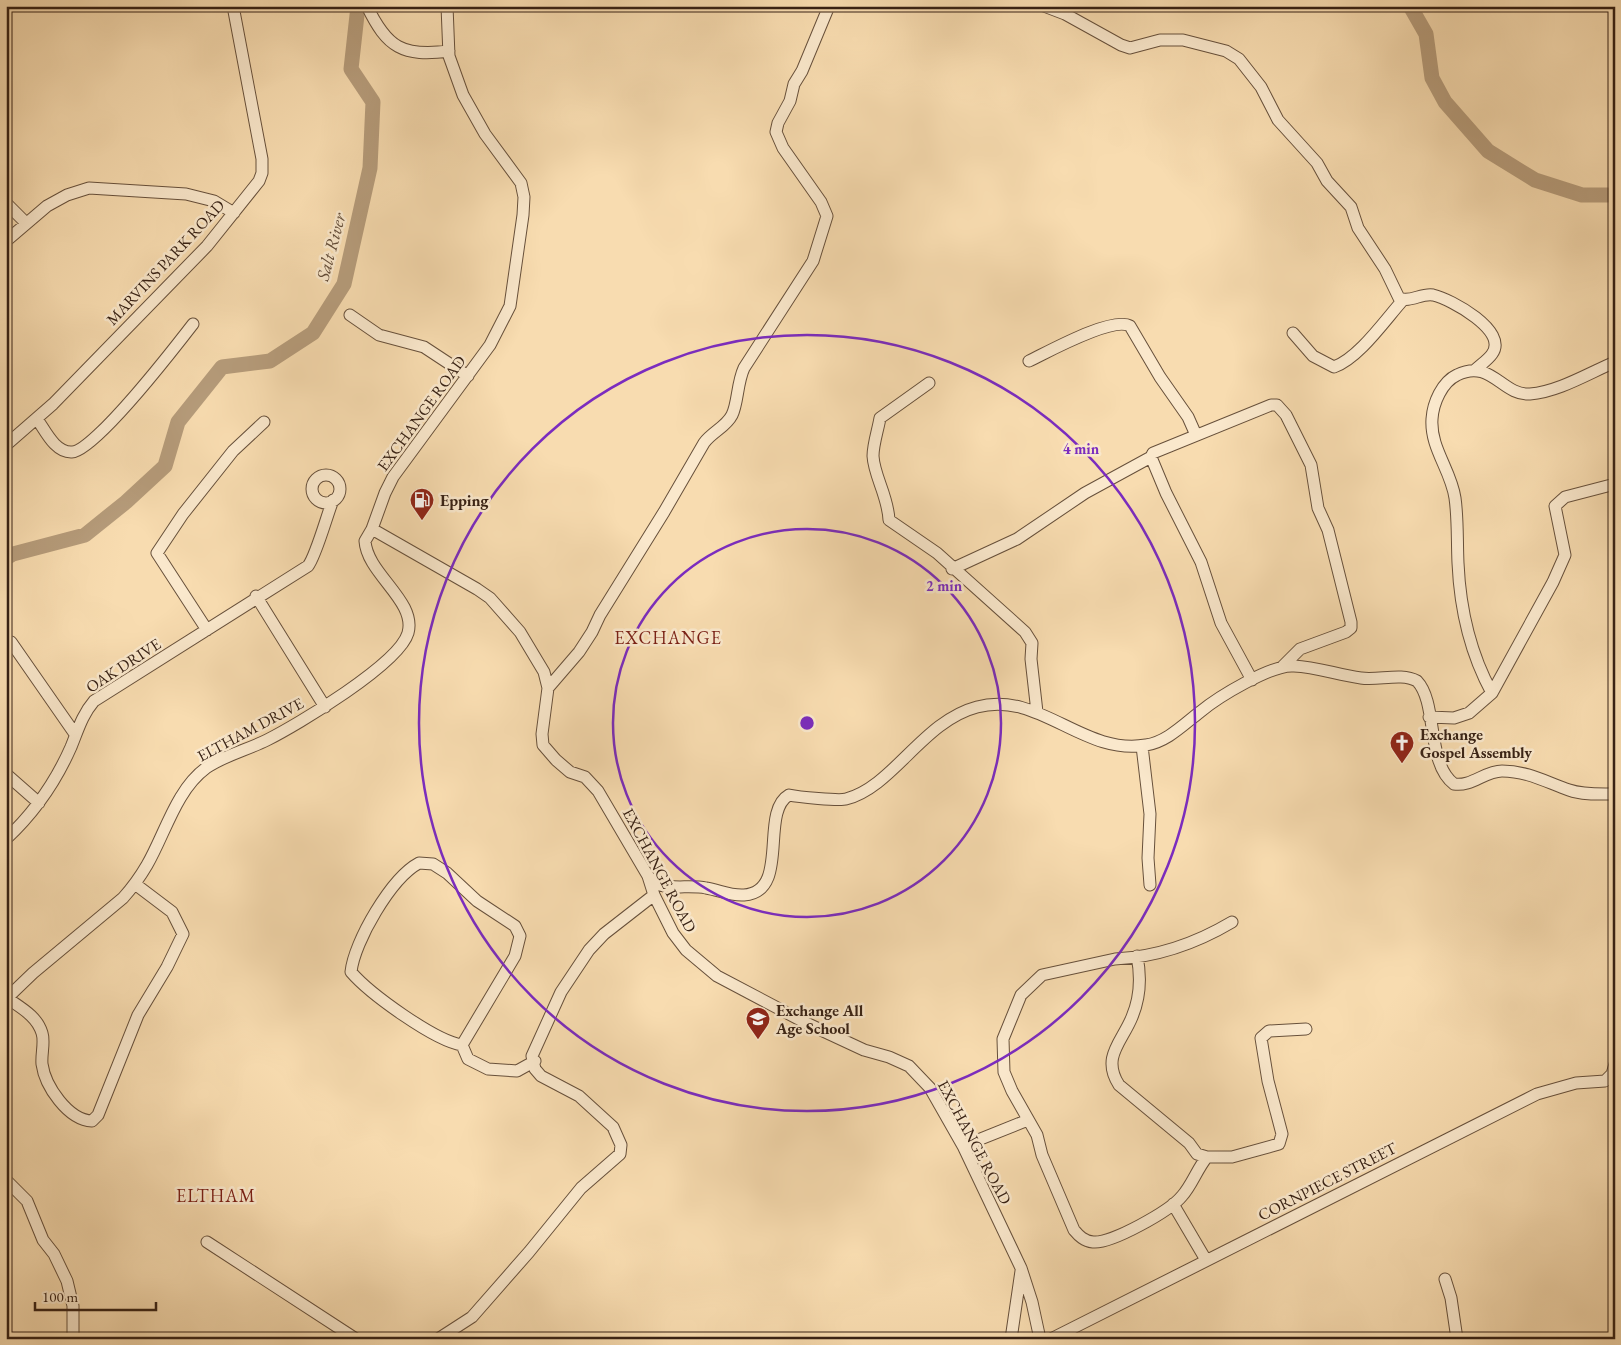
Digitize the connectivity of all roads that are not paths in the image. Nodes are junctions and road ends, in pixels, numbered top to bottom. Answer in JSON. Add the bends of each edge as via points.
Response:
{"nodes":[{"id":1,"x":233,"y":6,"type":"edge"},
{"id":2,"x":367,"y":6,"type":"edge"},
{"id":3,"x":447,"y":6,"type":"edge"},
{"id":4,"x":829,"y":6,"type":"edge"},
{"id":5,"x":1044,"y":6,"type":"edge"},
{"id":6,"x":449,"y":51,"type":"junction"},
{"id":7,"x":6,"y":203,"type":"edge"},
{"id":8,"x":234,"y":213,"type":"junction"},
{"id":9,"x":26,"y":223,"type":"junction"},
{"id":10,"x":6,"y":241,"type":"edge"},
{"id":11,"x":1403,"y":300,"type":"junction"},
{"id":12,"x":350,"y":315,"type":"dead end"},
{"id":13,"x":193,"y":324,"type":"dead end"},
{"id":14,"x":1293,"y":333,"type":"dead end"},
{"id":15,"x":1029,"y":361,"type":"dead end"},
{"id":16,"x":1615,"y":362,"type":"edge"},
{"id":17,"x":1474,"y":370,"type":"junction"},
{"id":18,"x":468,"y":376,"type":"junction"},
{"id":19,"x":928,"y":383,"type":"dead end"},
{"id":20,"x":37,"y":419,"type":"junction"},
{"id":21,"x":264,"y":422,"type":"dead end"},
{"id":22,"x":1196,"y":436,"type":"junction"},
{"id":23,"x":6,"y":445,"type":"edge"},
{"id":24,"x":1151,"y":457,"type":"junction"},
{"id":25,"x":1615,"y":484,"type":"edge"},
{"id":26,"x":328,"y":501,"type":"dead end"},
{"id":27,"x":372,"y":529,"type":"junction"},
{"id":28,"x":952,"y":569,"type":"junction"},
{"id":29,"x":256,"y":596,"type":"junction"},
{"id":30,"x":207,"y":630,"type":"junction"},
{"id":31,"x":11,"y":642,"type":"dead end"},
{"id":32,"x":1283,"y":666,"type":"junction"},
{"id":33,"x":1252,"y":680,"type":"junction"},
{"id":34,"x":548,"y":688,"type":"junction"},
{"id":35,"x":1492,"y":693,"type":"junction"},
{"id":36,"x":325,"y":707,"type":"junction"},
{"id":37,"x":1037,"y":712,"type":"junction"},
{"id":38,"x":1429,"y":717,"type":"junction"},
{"id":39,"x":75,"y":734,"type":"junction"},
{"id":40,"x":1142,"y":746,"type":"junction"},
{"id":41,"x":6,"y":774,"type":"edge"},
{"id":42,"x":1615,"y":794,"type":"edge"},
{"id":43,"x":40,"y":803,"type":"junction"},
{"id":44,"x":6,"y":839,"type":"edge"},
{"id":45,"x":648,"y":876,"type":"junction"},
{"id":46,"x":135,"y":884,"type":"junction"},
{"id":47,"x":1150,"y":885,"type":"dead end"},
{"id":48,"x":654,"y":895,"type":"junction"},
{"id":49,"x":1232,"y":922,"type":"dead end"},
{"id":50,"x":1137,"y":956,"type":"junction"},
{"id":51,"x":7,"y":999,"type":"edge"},
{"id":52,"x":1306,"y":1028,"type":"dead end"},
{"id":53,"x":462,"y":1045,"type":"junction"},
{"id":54,"x":535,"y":1061,"type":"junction"},
{"id":55,"x":1615,"y":1064,"type":"edge"},
{"id":56,"x":1028,"y":1120,"type":"junction"},
{"id":57,"x":963,"y":1146,"type":"junction"},
{"id":58,"x":1207,"y":1157,"type":"junction"},
{"id":59,"x":6,"y":1180,"type":"edge"},
{"id":60,"x":1173,"y":1204,"type":"junction"},
{"id":61,"x":207,"y":1242,"type":"dead end"},
{"id":62,"x":1206,"y":1260,"type":"junction"},
{"id":63,"x":1021,"y":1268,"type":"junction"},
{"id":64,"x":1445,"y":1279,"type":"dead end"},
{"id":65,"x":74,"y":1339,"type":"edge"},
{"id":66,"x":356,"y":1339,"type":"edge"},
{"id":67,"x":438,"y":1339,"type":"edge"},
{"id":68,"x":1011,"y":1339,"type":"edge"},
{"id":69,"x":1040,"y":1339,"type":"edge"},
{"id":70,"x":1051,"y":1339,"type":"edge"},
{"id":71,"x":1457,"y":1339,"type":"edge"}],
"edges":[{"from":1,"to":8,"type":"street","name":"MARVINS PARK ROAD","via":[[263,170],[259,181]]},
{"from":2,"to":6,"type":"street","via":[[385,35],[404,50],[417,54]]},
{"from":3,"to":6,"type":"street","name":"EXCHANGE ROAD"},
{"from":4,"to":34,"type":"street","via":[[776,132],[827,216],[813,261],[744,368],[737,384],[732,415],[710,434],[592,632]]},
{"from":5,"to":11,"type":"street","via":[[1130,48],[1160,40],[1183,40],[1239,59],[1261,87],[1278,120],[1351,207],[1358,228]]},
{"from":6,"to":18,"type":"street","name":"EXCHANGE ROAD","via":[[463,95],[485,134],[519,179],[524,197],[510,306],[490,346]]},
{"from":7,"to":9,"type":"street"},
{"from":8,"to":9,"type":"street","via":[[214,201],[193,195],[98,188],[67,194]]},
{"from":8,"to":20,"type":"street","name":"MARVINS PARK ROAD","via":[[207,246]]},
{"from":9,"to":10,"type":"street"},
{"from":11,"to":14,"type":"street","via":[[1343,364],[1334,366],[1313,356]]},
{"from":11,"to":17,"type":"street","via":[[1419,295],[1435,296],[1478,319],[1494,336],[1495,342],[1493,354]]},
{"from":12,"to":18,"type":"street","via":[[379,335],[424,347]]},
{"from":13,"to":20,"type":"street","via":[[152,375],[79,451],[66,452],[57,447]]},
{"from":15,"to":22,"type":"street","via":[[1114,324],[1126,323],[1188,417]]},
{"from":16,"to":17,"type":"street","via":[[1552,388],[1528,394],[1507,386],[1494,376]]},
{"from":17,"to":35,"type":"street","via":[[1455,376],[1443,387],[1435,404],[1432,433],[1455,498],[1458,565],[1469,638]]},
{"from":18,"to":27,"type":"street","name":"EXCHANGE ROAD","via":[[393,477]]},
{"from":19,"to":28,"type":"street","via":[[880,418],[873,454],[874,467],[885,493],[889,520],[902,531],[915,536]]},
{"from":20,"to":23,"type":"street","name":"MARVINS PARK ROAD"},
{"from":21,"to":30,"type":"street","via":[[233,451],[157,553]]},
{"from":22,"to":24,"type":"street","via":[[1153,453]]},
{"from":22,"to":32,"type":"street","via":[[1276,405],[1286,415],[1311,465],[1318,508],[1328,530],[1351,622],[1350,628],[1341,635],[1300,649]]},
{"from":24,"to":28,"type":"street","via":[[1085,493],[1017,539]]},
{"from":24,"to":33,"type":"street","via":[[1202,562],[1221,623]]},
{"from":25,"to":35,"type":"street","via":[[1565,497],[1555,506],[1566,555]]},
{"from":26,"to":29,"type":"street","name":"OAK DRIVE","via":[[328,514],[308,566]]},
{"from":27,"to":34,"type":"street","name":"EXCHANGE ROAD","via":[[490,598],[520,632],[544,672]]},
{"from":27,"to":36,"type":"street","name":"ELTHAM DRIVE","via":[[364,541],[369,561],[404,608],[409,621],[408,635],[378,667]]},
{"from":28,"to":37,"type":"street","via":[[1011,618],[1032,643]]},
{"from":29,"to":30,"type":"street","name":"OAK DRIVE"},
{"from":29,"to":36,"type":"street"},
{"from":30,"to":39,"type":"street","name":"OAK DRIVE","via":[[94,701]]},
{"from":31,"to":39,"type":"street"},
{"from":32,"to":33,"type":"street"},
{"from":32,"to":38,"type":"street","via":[[1367,679],[1412,678],[1421,685]]},
{"from":33,"to":40,"type":"street","via":[[1202,710],[1176,731]]},
{"from":34,"to":45,"type":"street","name":"EXCHANGE ROAD","via":[[543,745],[570,772],[585,777],[598,790]]},
{"from":35,"to":38,"type":"street","via":[[1469,713],[1454,718]]},
{"from":36,"to":46,"type":"street","name":"ELTHAM DRIVE","via":[[265,741],[225,757],[198,775],[181,797]]},
{"from":37,"to":40,"type":"street","via":[[1094,740]]},
{"from":37,"to":45,"type":"street","via":[[1004,703],[970,709],[930,732],[879,780],[856,795],[844,800],[789,795],[778,814],[766,882],[753,893],[729,895],[706,888],[659,885]]},
{"from":38,"to":42,"type":"street","via":[[1440,760],[1454,784],[1462,785],[1502,771],[1536,776],[1570,790]]},
{"from":39,"to":43,"type":"street","name":"OAK DRIVE","via":[[72,746]]},
{"from":40,"to":47,"type":"street","via":[[1150,814]]},
{"from":41,"to":43,"type":"street"},
{"from":43,"to":44,"type":"street","name":"OAK DRIVE"},
{"from":45,"to":48,"type":"street","name":"EXCHANGE ROAD"},
{"from":46,"to":51,"type":"street","name":"ELTHAM DRIVE","via":[[117,904]]},
{"from":46,"to":51,"type":"street","via":[[172,912],[183,934],[138,1015],[98,1115],[92,1121],[86,1121],[64,1106],[49,1087],[42,1064],[43,1034],[36,1020]]},
{"from":48,"to":54,"type":"street","via":[[604,934],[590,950],[561,992],[534,1050],[532,1060]]},
{"from":48,"to":57,"type":"street","name":"EXCHANGE ROAD","via":[[673,933],[686,950],[717,976],[856,1046],[909,1066],[930,1088]]},
{"from":49,"to":50,"type":"street","via":[[1182,947]]},
{"from":50,"to":56,"type":"street","via":[[1042,975],[1021,995],[1003,1039],[1002,1057],[1012,1092]]},
{"from":50,"to":58,"type":"street","via":[[1140,970],[1138,993],[1132,1017],[1113,1052],[1114,1076],[1120,1085],[1198,1154]]},
{"from":52,"to":58,"type":"street","via":[[1269,1031],[1261,1038],[1282,1134],[1279,1144],[1232,1157]]},
{"from":53,"to":53,"type":"street","via":[[448,1043],[382,1000],[351,972],[352,958],[376,912],[400,879],[419,863],[433,864],[447,873],[476,900],[515,926],[520,936],[515,956]]},
{"from":53,"to":54,"type":"street","via":[[468,1059],[488,1070],[517,1070]]},
{"from":54,"to":67,"type":"street","via":[[535,1069],[541,1076],[580,1096],[613,1127],[621,1145],[620,1154],[581,1188],[472,1317]]},
{"from":55,"to":62,"type":"street","name":"CORNPIECE STREET","via":[[1605,1081],[1576,1083],[1537,1094]]},
{"from":56,"to":57,"type":"street"},
{"from":56,"to":60,"type":"street","via":[[1079,1237],[1092,1242],[1110,1239]]},
{"from":57,"to":63,"type":"street","name":"EXCHANGE ROAD"},
{"from":58,"to":60,"type":"street","via":[[1182,1197]]},
{"from":59,"to":65,"type":"street","via":[[26,1201],[66,1282],[72,1306]]},
{"from":60,"to":62,"type":"street"},
{"from":61,"to":66,"type":"street"},
{"from":62,"to":70,"type":"street","name":"CORNPIECE STREET"},
{"from":63,"to":68,"type":"street"},
{"from":63,"to":69,"type":"street","name":"EXCHANGE ROAD"},
{"from":64,"to":71,"type":"street"}]}
